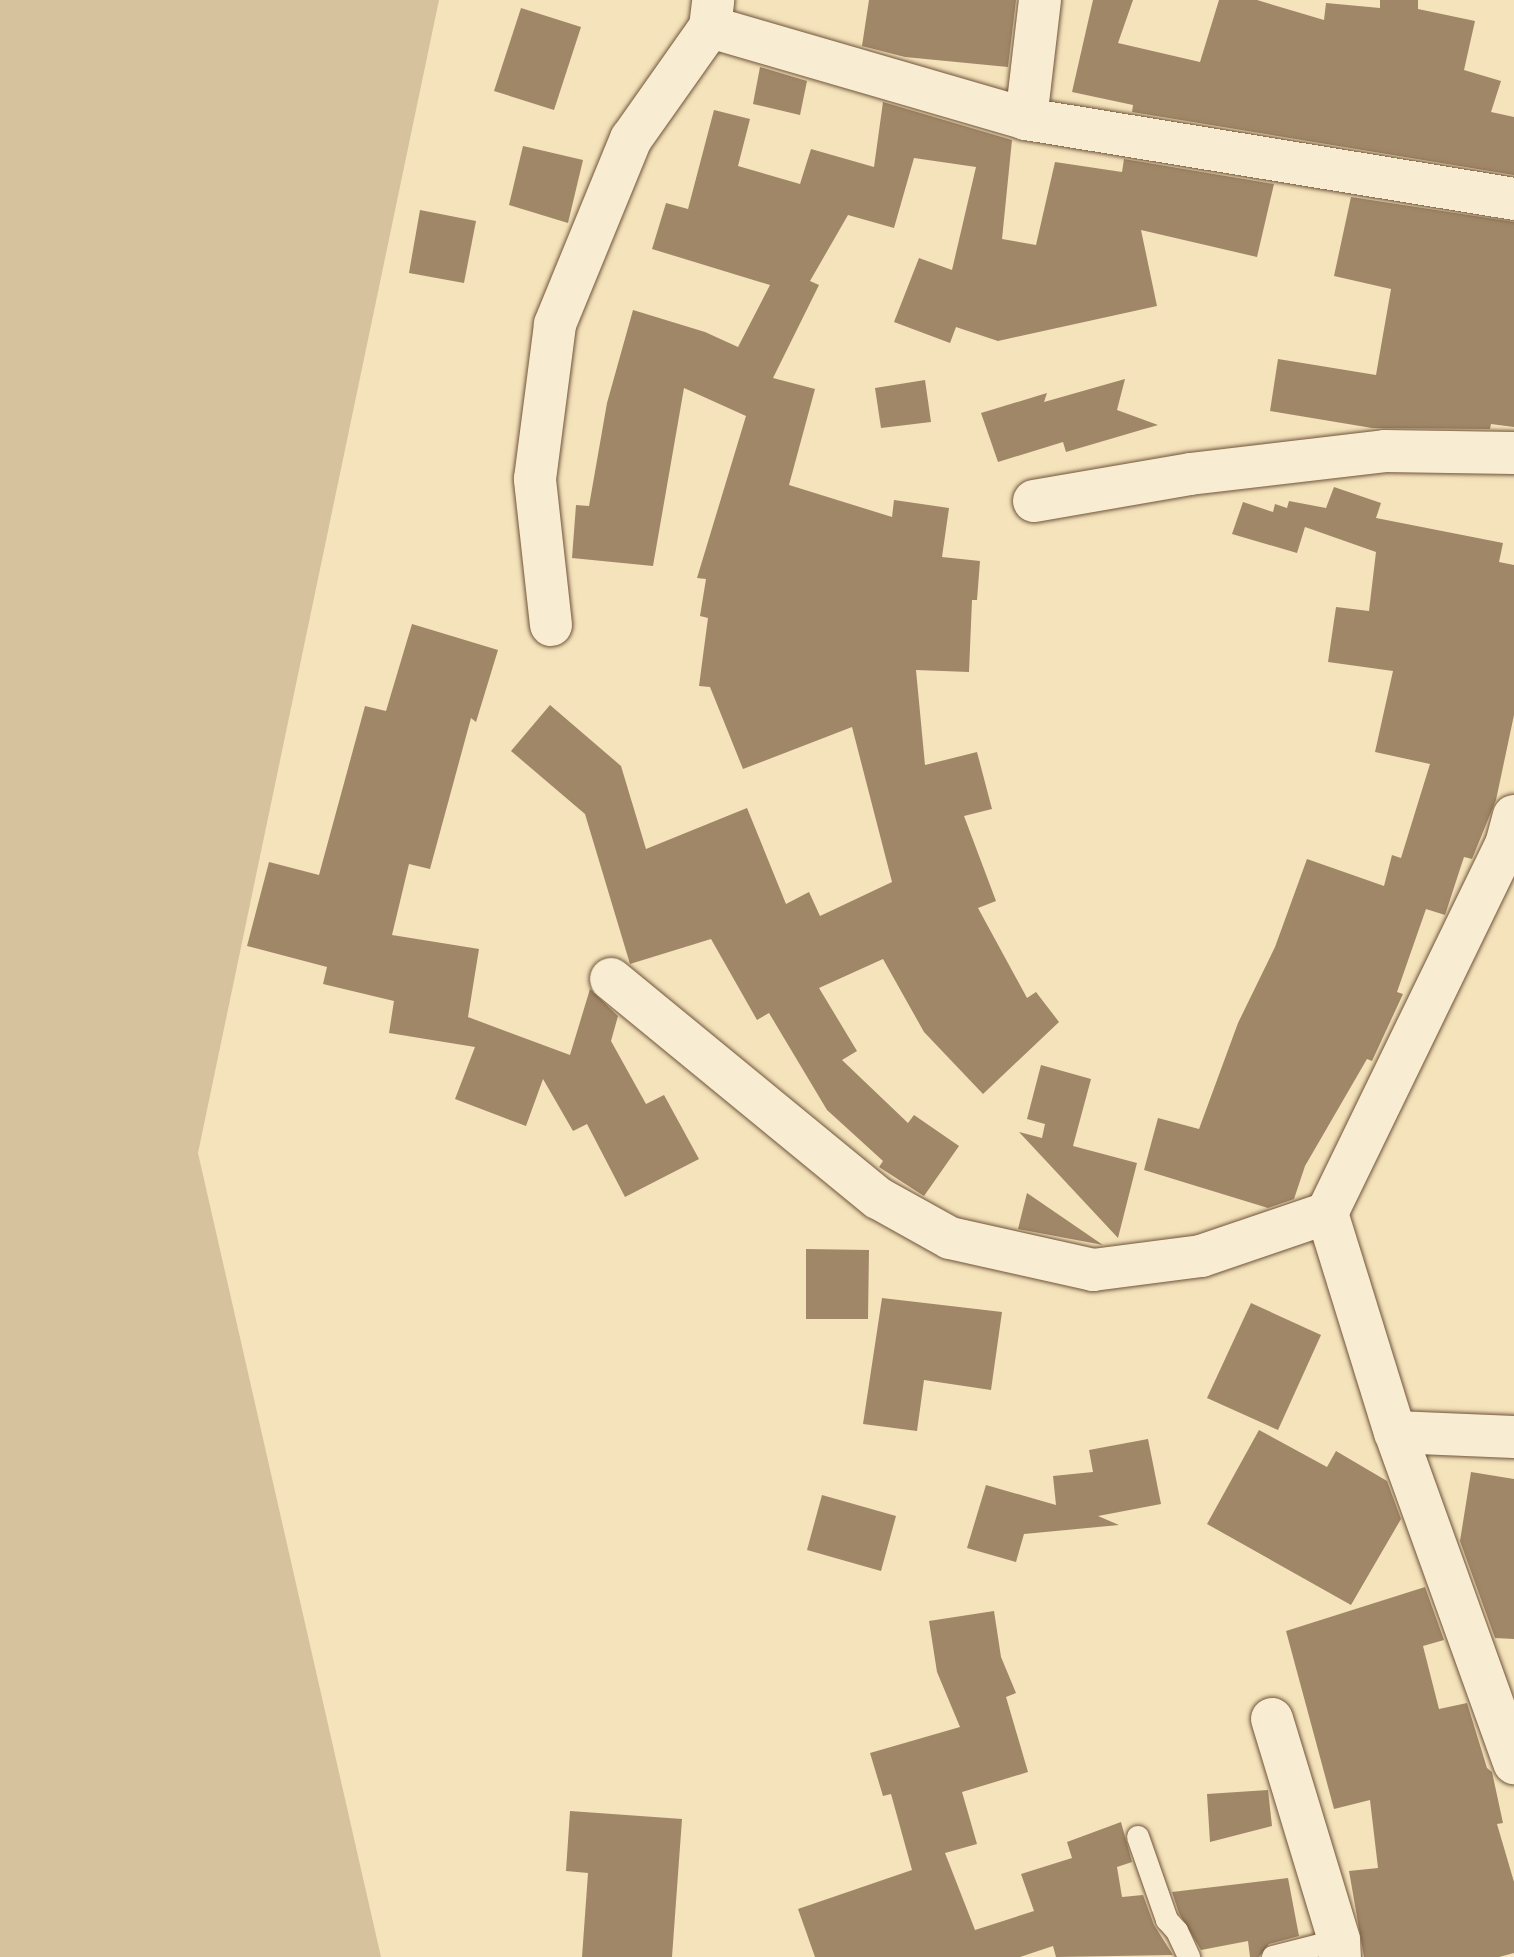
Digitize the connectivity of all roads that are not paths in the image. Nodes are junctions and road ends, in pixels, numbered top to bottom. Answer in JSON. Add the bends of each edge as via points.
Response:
{"nodes":[{"id":1,"x":1040,"y":0,"type":"edge"},
{"id":2,"x":712,"y":13,"type":"edge"},
{"id":3,"x":1026,"y":119,"type":"junction"},
{"id":4,"x":1514,"y":199,"type":"edge"},
{"id":5,"x":1514,"y":453,"type":"edge"},
{"id":6,"x":1034,"y":501,"type":"dead end"},
{"id":7,"x":551,"y":625,"type":"dead end"},
{"id":8,"x":1511,"y":836,"type":"edge"},
{"id":9,"x":611,"y":979,"type":"dead end"},
{"id":10,"x":1327,"y":1213,"type":"junction"},
{"id":11,"x":1395,"y":1432,"type":"junction"},
{"id":12,"x":1514,"y":1437,"type":"edge"},
{"id":13,"x":1272,"y":1719,"type":"dead end"},
{"id":14,"x":1514,"y":1763,"type":"edge"},
{"id":15,"x":1138,"y":1837,"type":"dead end"},
{"id":16,"x":1340,"y":1949,"type":"edge"},
{"id":17,"x":1189,"y":1957,"type":"edge"},
{"id":18,"x":1273,"y":1957,"type":"edge"}],
"edges":[{"from":1,"to":3,"type":"street"},
{"from":2,"to":3,"type":"street"},
{"from":2,"to":7,"type":"street","via":[[631,139],[555,324],[535,479]]},
{"from":3,"to":4,"type":"street"},
{"from":5,"to":6,"type":"street","via":[[1385,451],[1190,474]]},
{"from":8,"to":10,"type":"street"},
{"from":9,"to":10,"type":"street","via":[[878,1198],[950,1238],[1093,1270],[1201,1256]]},
{"from":10,"to":11,"type":"street"},
{"from":11,"to":12,"type":"street"},
{"from":11,"to":14,"type":"street"},
{"from":13,"to":16,"type":"street"},
{"from":15,"to":17,"type":"lane","via":[[1167,1920]]},
{"from":16,"to":18,"type":"lane"}]}
